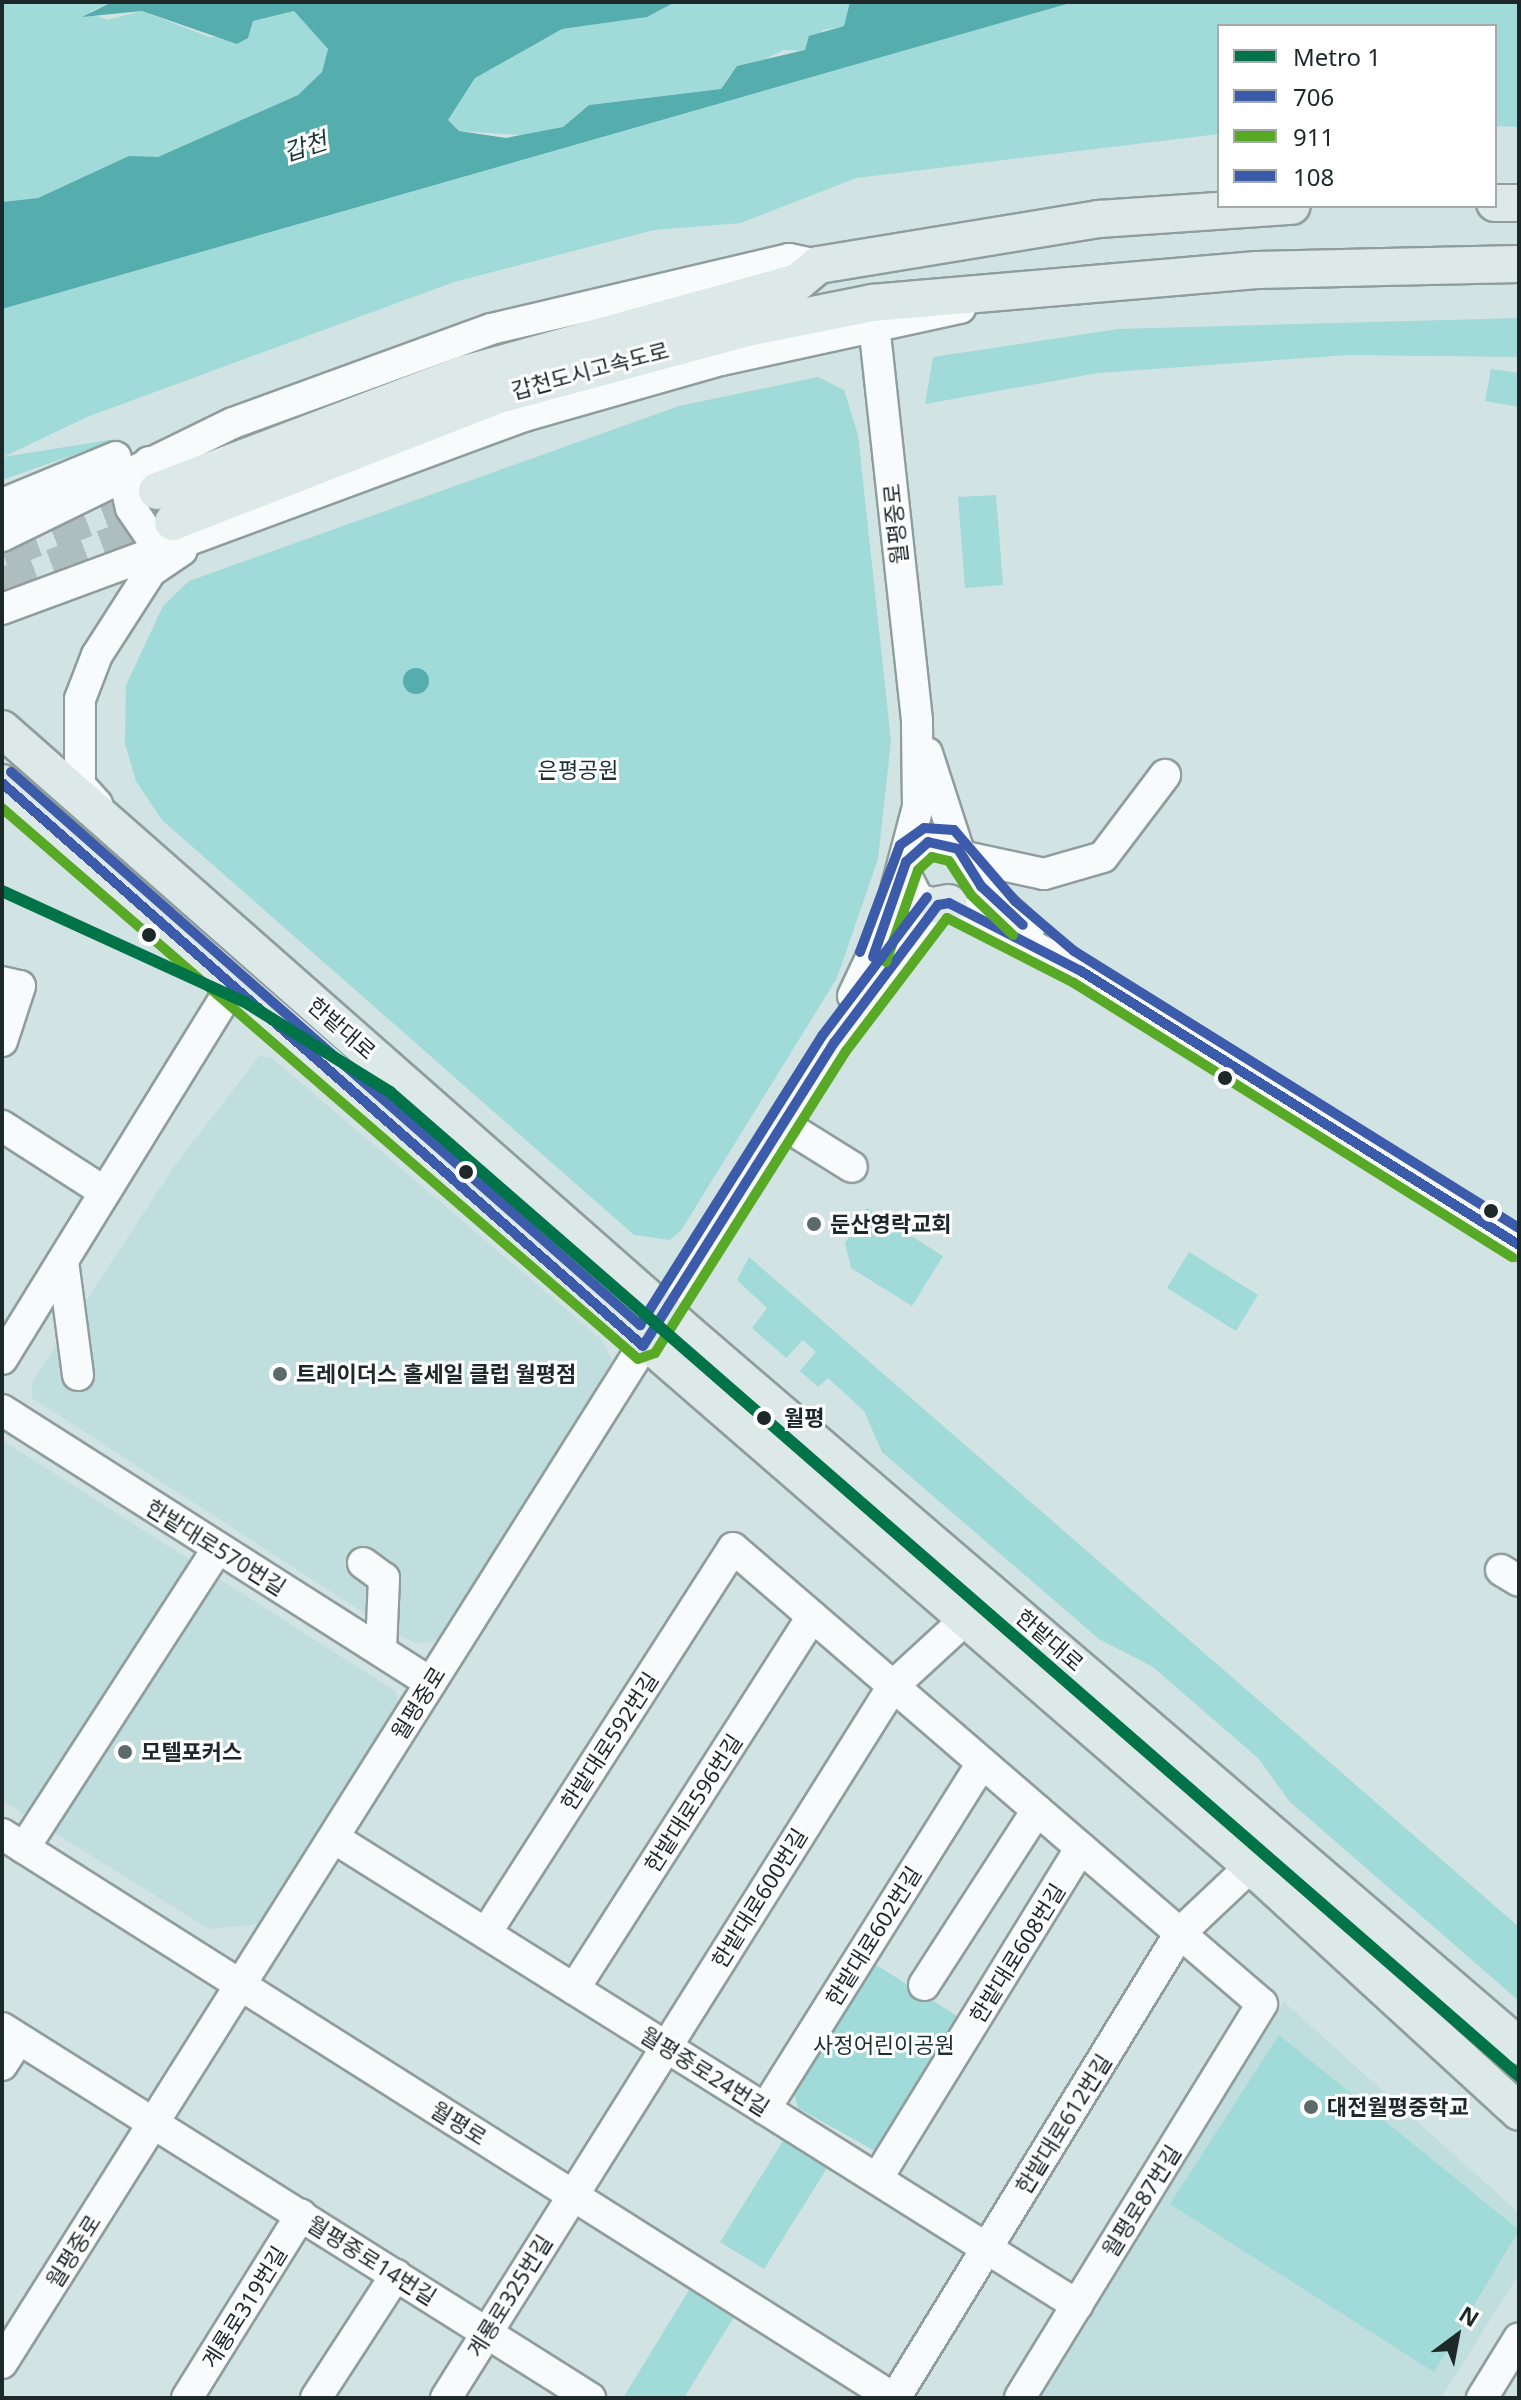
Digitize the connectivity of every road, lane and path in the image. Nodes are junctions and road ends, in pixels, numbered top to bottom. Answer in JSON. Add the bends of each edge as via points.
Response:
{"nodes":[{"id":1,"x":1497,"y":203,"type":"edge"},
{"id":2,"x":1519,"y":203,"type":"edge"},
{"id":3,"x":1262,"y":208,"type":"edge"},
{"id":4,"x":1519,"y":264,"type":"edge"},
{"id":5,"x":818,"y":265,"type":"junction"},
{"id":6,"x":1027,"y":289,"type":"junction"},
{"id":7,"x":874,"y":327,"type":"junction"},
{"id":8,"x":156,"y":455,"type":"junction"},
{"id":9,"x":2,"y":504,"type":"edge"},
{"id":10,"x":169,"y":518,"type":"junction"},
{"id":11,"x":222,"y":524,"type":"junction"},
{"id":12,"x":2,"y":536,"type":"edge"},
{"id":13,"x":2,"y":609,"type":"edge"},
{"id":14,"x":917,"y":720,"type":"junction"},
{"id":15,"x":2,"y":729,"type":"edge"},
{"id":16,"x":1165,"y":775,"type":"dead end"},
{"id":17,"x":2,"y":783,"type":"edge"},
{"id":18,"x":2,"y":792,"type":"edge"},
{"id":19,"x":34,"y":811,"type":"junction"},
{"id":20,"x":141,"y":852,"type":"junction"},
{"id":21,"x":908,"y":863,"type":"junction"},
{"id":22,"x":961,"y":879,"type":"junction"},
{"id":23,"x":1037,"y":880,"type":"junction"},
{"id":24,"x":1039,"y":937,"type":"junction"},
{"id":25,"x":1066,"y":962,"type":"junction"},
{"id":26,"x":11,"y":984,"type":"edge"},
{"id":27,"x":232,"y":987,"type":"junction"},
{"id":28,"x":2,"y":1041,"type":"edge"},
{"id":29,"x":834,"y":1043,"type":"junction"},
{"id":30,"x":783,"y":1124,"type":"junction"},
{"id":31,"x":2,"y":1126,"type":"edge"},
{"id":32,"x":852,"y":1167,"type":"dead end"},
{"id":33,"x":105,"y":1192,"type":"junction"},
{"id":34,"x":1519,"y":1245,"type":"edge"},
{"id":35,"x":63,"y":1261,"type":"junction"},
{"id":36,"x":665,"y":1313,"type":"junction"},
{"id":37,"x":643,"y":1346,"type":"junction"},
{"id":38,"x":2,"y":1359,"type":"edge"},
{"id":39,"x":78,"y":1375,"type":"dead end"},
{"id":40,"x":2,"y":1410,"type":"edge"},
{"id":41,"x":218,"y":1548,"type":"junction"},
{"id":42,"x":363,"y":1563,"type":"dead end"},
{"id":43,"x":812,"y":1617,"type":"junction"},
{"id":44,"x":967,"y":1618,"type":"junction"},
{"id":45,"x":381,"y":1651,"type":"junction"},
{"id":46,"x":431,"y":1683,"type":"junction"},
{"id":47,"x":893,"y":1686,"type":"junction"},
{"id":48,"x":982,"y":1763,"type":"junction"},
{"id":49,"x":1037,"y":1810,"type":"junction"},
{"id":50,"x":334,"y":1838,"type":"junction"},
{"id":51,"x":13,"y":1841,"type":"edge"},
{"id":52,"x":1081,"y":1848,"type":"junction"},
{"id":53,"x":1251,"y":1866,"type":"junction"},
{"id":54,"x":486,"y":1933,"type":"junction"},
{"id":55,"x":1180,"y":1933,"type":"junction"},
{"id":56,"x":241,"y":1985,"type":"junction"},
{"id":57,"x":924,"y":1985,"type":"dead end"},
{"id":58,"x":574,"y":1989,"type":"junction"},
{"id":59,"x":10,"y":2034,"type":"edge"},
{"id":60,"x":665,"y":2046,"type":"junction"},
{"id":61,"x":1519,"y":2046,"type":"edge"},
{"id":62,"x":2,"y":2065,"type":"edge"},
{"id":63,"x":765,"y":2109,"type":"junction"},
{"id":64,"x":1519,"y":2112,"type":"edge"},
{"id":65,"x":154,"y":2123,"type":"junction"},
{"id":66,"x":877,"y":2179,"type":"junction"},
{"id":67,"x":572,"y":2195,"type":"junction"},
{"id":68,"x":301,"y":2215,"type":"junction"},
{"id":69,"x":987,"y":2248,"type":"junction"},
{"id":70,"x":396,"y":2275,"type":"junction"},
{"id":71,"x":1077,"y":2305,"type":"junction"},
{"id":72,"x":487,"y":2333,"type":"junction"},
{"id":73,"x":1519,"y":2338,"type":"edge"},
{"id":74,"x":2,"y":2363,"type":"edge"},
{"id":75,"x":581,"y":2396,"type":"edge"},
{"id":76,"x":187,"y":2398,"type":"edge"},
{"id":77,"x":316,"y":2398,"type":"edge"},
{"id":78,"x":446,"y":2398,"type":"edge"},
{"id":79,"x":894,"y":2398,"type":"edge"},
{"id":80,"x":1020,"y":2398,"type":"edge"},
{"id":81,"x":1482,"y":2398,"type":"edge"}],
"edges":[{"from":1,"to":2,"type":"main road"},
{"from":3,"to":5,"type":"main road","via":[[1099,219]]},
{"from":4,"to":6,"type":"main road","name":"갑천도시고속도로","via":[[1271,269]]},
{"from":5,"to":8,"type":"street","via":[[789,259],[491,329]]},
{"from":5,"to":10,"type":"main road","name":"갑천도시고속도로","via":[[798,282],[464,374]]},
{"from":6,"to":7,"type":"street"},
{"from":6,"to":10,"type":"main road","name":"갑천도시고속도로","via":[[872,303],[649,353],[499,395]]},
{"from":7,"to":11,"type":"street","via":[[721,360],[524,416]]},
{"from":7,"to":14,"type":"street","name":"월평중로"},
{"from":8,"to":9,"type":"street","via":[[132,450]]},
{"from":8,"to":10,"type":"street","via":[[127,491],[152,539]]},
{"from":8,"to":12,"type":"street"},
{"from":10,"to":11,"type":"street"},
{"from":10,"to":13,"type":"street"},
{"from":11,"to":20,"type":"street","via":[[151,571],[97,655],[80,699],[80,785]]},
{"from":14,"to":21,"type":"street"},
{"from":14,"to":22,"type":"street"},
{"from":15,"to":20,"type":"main road","name":"한밭대로"},
{"from":16,"to":23,"type":"street","via":[[1103,857]]},
{"from":17,"to":19,"type":"main road"},
{"from":18,"to":19,"type":"street"},
{"from":19,"to":27,"type":"main road","name":"한밭대로"},
{"from":20,"to":36,"type":"main road","name":"한밭대로"},
{"from":21,"to":22,"type":"street","via":[[939,841]]},
{"from":21,"to":22,"type":"street","via":[[918,899]]},
{"from":21,"to":29,"type":"street"},
{"from":22,"to":23,"type":"street"},
{"from":22,"to":24,"type":"street"},
{"from":22,"to":25,"type":"street"},
{"from":22,"to":29,"type":"street"},
{"from":23,"to":24,"type":"street","via":[[1024,903]]},
{"from":24,"to":25,"type":"street"},
{"from":25,"to":34,"type":"street"},
{"from":26,"to":28,"type":"street"},
{"from":27,"to":33,"type":"street"},
{"from":27,"to":37,"type":"main road","name":"한밭대로"},
{"from":29,"to":30,"type":"street","name":"월평중로"},
{"from":30,"to":32,"type":"street"},
{"from":30,"to":36,"type":"street","name":"월평중로"},
{"from":31,"to":33,"type":"street"},
{"from":33,"to":35,"type":"street"},
{"from":35,"to":38,"type":"street"},
{"from":35,"to":39,"type":"street"},
{"from":36,"to":37,"type":"street","name":"월평중로"},
{"from":36,"to":61,"type":"main road","name":"한밭대로"},
{"from":37,"to":44,"type":"main road","name":"한밭대로"},
{"from":37,"to":46,"type":"street","name":"월평중로"},
{"from":40,"to":41,"type":"street","name":"한밭대로570번길"},
{"from":41,"to":45,"type":"street","name":"한밭대로570번길"},
{"from":41,"to":51,"type":"street","name":"월평로"},
{"from":42,"to":45,"type":"street","via":[[384,1578]]},
{"from":43,"to":47,"type":"street"},
{"from":43,"to":54,"type":"street","name":"한밭대로592번길","via":[[733,1548]]},
{"from":43,"to":58,"type":"street","name":"한밭대로596번길"},
{"from":44,"to":47,"type":"street","name":"한밭대로600번길"},
{"from":44,"to":53,"type":"main road","name":"한밭대로"},
{"from":45,"to":46,"type":"street","name":"한밭대로570번길"},
{"from":46,"to":50,"type":"street","name":"월평중로"},
{"from":47,"to":48,"type":"street"},
{"from":47,"to":60,"type":"street","name":"한밭대로600번길"},
{"from":48,"to":49,"type":"street"},
{"from":48,"to":63,"type":"street","name":"한밭대로602번길"},
{"from":49,"to":52,"type":"street"},
{"from":49,"to":57,"type":"street"},
{"from":50,"to":54,"type":"street","name":"월평중로24번길"},
{"from":50,"to":56,"type":"street","name":"월평중로"},
{"from":51,"to":56,"type":"street","name":"월평로"},
{"from":52,"to":55,"type":"street"},
{"from":52,"to":66,"type":"street","name":"한밭대로608번길"},
{"from":53,"to":55,"type":"street","name":"한밭대로612번길"},
{"from":53,"to":64,"type":"main road","name":"한밭대로"},
{"from":54,"to":58,"type":"street","name":"월평중로24번길"},
{"from":55,"to":69,"type":"street","name":"한밭대로612번길"},
{"from":55,"to":71,"type":"street","name":"월평로87번길","via":[[1262,2004]]},
{"from":56,"to":65,"type":"street","name":"월평중로"},
{"from":56,"to":67,"type":"street","name":"월평로"},
{"from":58,"to":60,"type":"street","name":"월평중로24번길"},
{"from":59,"to":62,"type":"street"},
{"from":59,"to":65,"type":"street","name":"월평중로14번길"},
{"from":60,"to":63,"type":"street","name":"월평중로24번길"},
{"from":60,"to":67,"type":"street","name":"한밭대로600번길"},
{"from":63,"to":66,"type":"street","name":"월평중로24번길"},
{"from":65,"to":68,"type":"street","name":"월평중로14번길"},
{"from":65,"to":74,"type":"street","name":"월평중로"},
{"from":66,"to":69,"type":"street","name":"월평중로24번길"},
{"from":67,"to":72,"type":"street","name":"계룡로325번길"},
{"from":67,"to":79,"type":"street","name":"월평로"},
{"from":68,"to":70,"type":"street","name":"월평중로14번길"},
{"from":68,"to":76,"type":"street","name":"계룡로319번길"},
{"from":69,"to":71,"type":"street","name":"월평중로24번길"},
{"from":69,"to":79,"type":"street","name":"한밭대로612번길"},
{"from":70,"to":72,"type":"street","name":"월평중로14번길"},
{"from":70,"to":77,"type":"street"},
{"from":71,"to":80,"type":"street","name":"월평로87번길"},
{"from":72,"to":75,"type":"street","name":"월평중로14번길"},
{"from":72,"to":78,"type":"street","name":"계룡로325번길"},
{"from":73,"to":81,"type":"street"}]}
